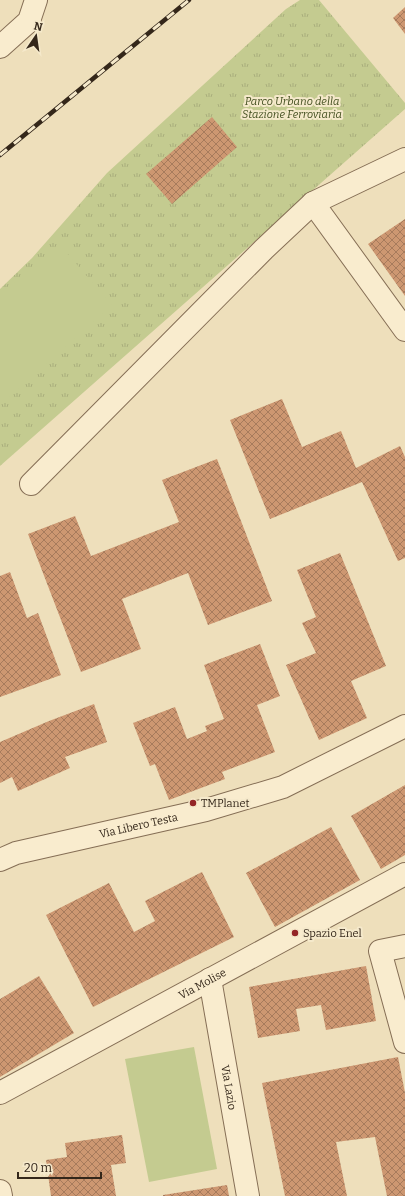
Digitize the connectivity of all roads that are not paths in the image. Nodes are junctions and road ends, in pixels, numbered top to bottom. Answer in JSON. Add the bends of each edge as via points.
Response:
{"nodes":[{"id":1,"x":36,"y":0,"type":"edge"},
{"id":2,"x":0,"y":47,"type":"edge"},
{"id":3,"x":405,"y":159,"type":"edge"},
{"id":4,"x":313,"y":203,"type":"junction"},
{"id":5,"x":405,"y":330,"type":"edge"},
{"id":6,"x":31,"y":484,"type":"dead end"},
{"id":7,"x":405,"y":726,"type":"edge"},
{"id":8,"x":0,"y":860,"type":"edge"},
{"id":9,"x":405,"y":874,"type":"edge"},
{"id":10,"x":405,"y":946,"type":"edge"},
{"id":11,"x":210,"y":979,"type":"junction"},
{"id":12,"x":405,"y":1042,"type":"edge"},
{"id":13,"x":0,"y":1093,"type":"edge"},
{"id":14,"x":0,"y":1191,"type":"edge"},
{"id":15,"x":1,"y":1196,"type":"edge"},
{"id":16,"x":248,"y":1196,"type":"edge"}],
"edges":[{"from":1,"to":2,"type":"street","via":[[29,21]]},
{"from":3,"to":4,"type":"street"},
{"from":4,"to":5,"type":"street"},
{"from":4,"to":6,"type":"street","via":[[264,249]]},
{"from":7,"to":8,"type":"street","name":"Via Libero Testa","via":[[284,787],[206,810],[16,853]]},
{"from":9,"to":11,"type":"street","name":"Via Molise"},
{"from":10,"to":12,"type":"street","via":[[380,951]]},
{"from":11,"to":13,"type":"street","name":"Via Molise"},
{"from":11,"to":16,"type":"street","name":"Via Lazio"},
{"from":14,"to":15,"type":"street"}]}
